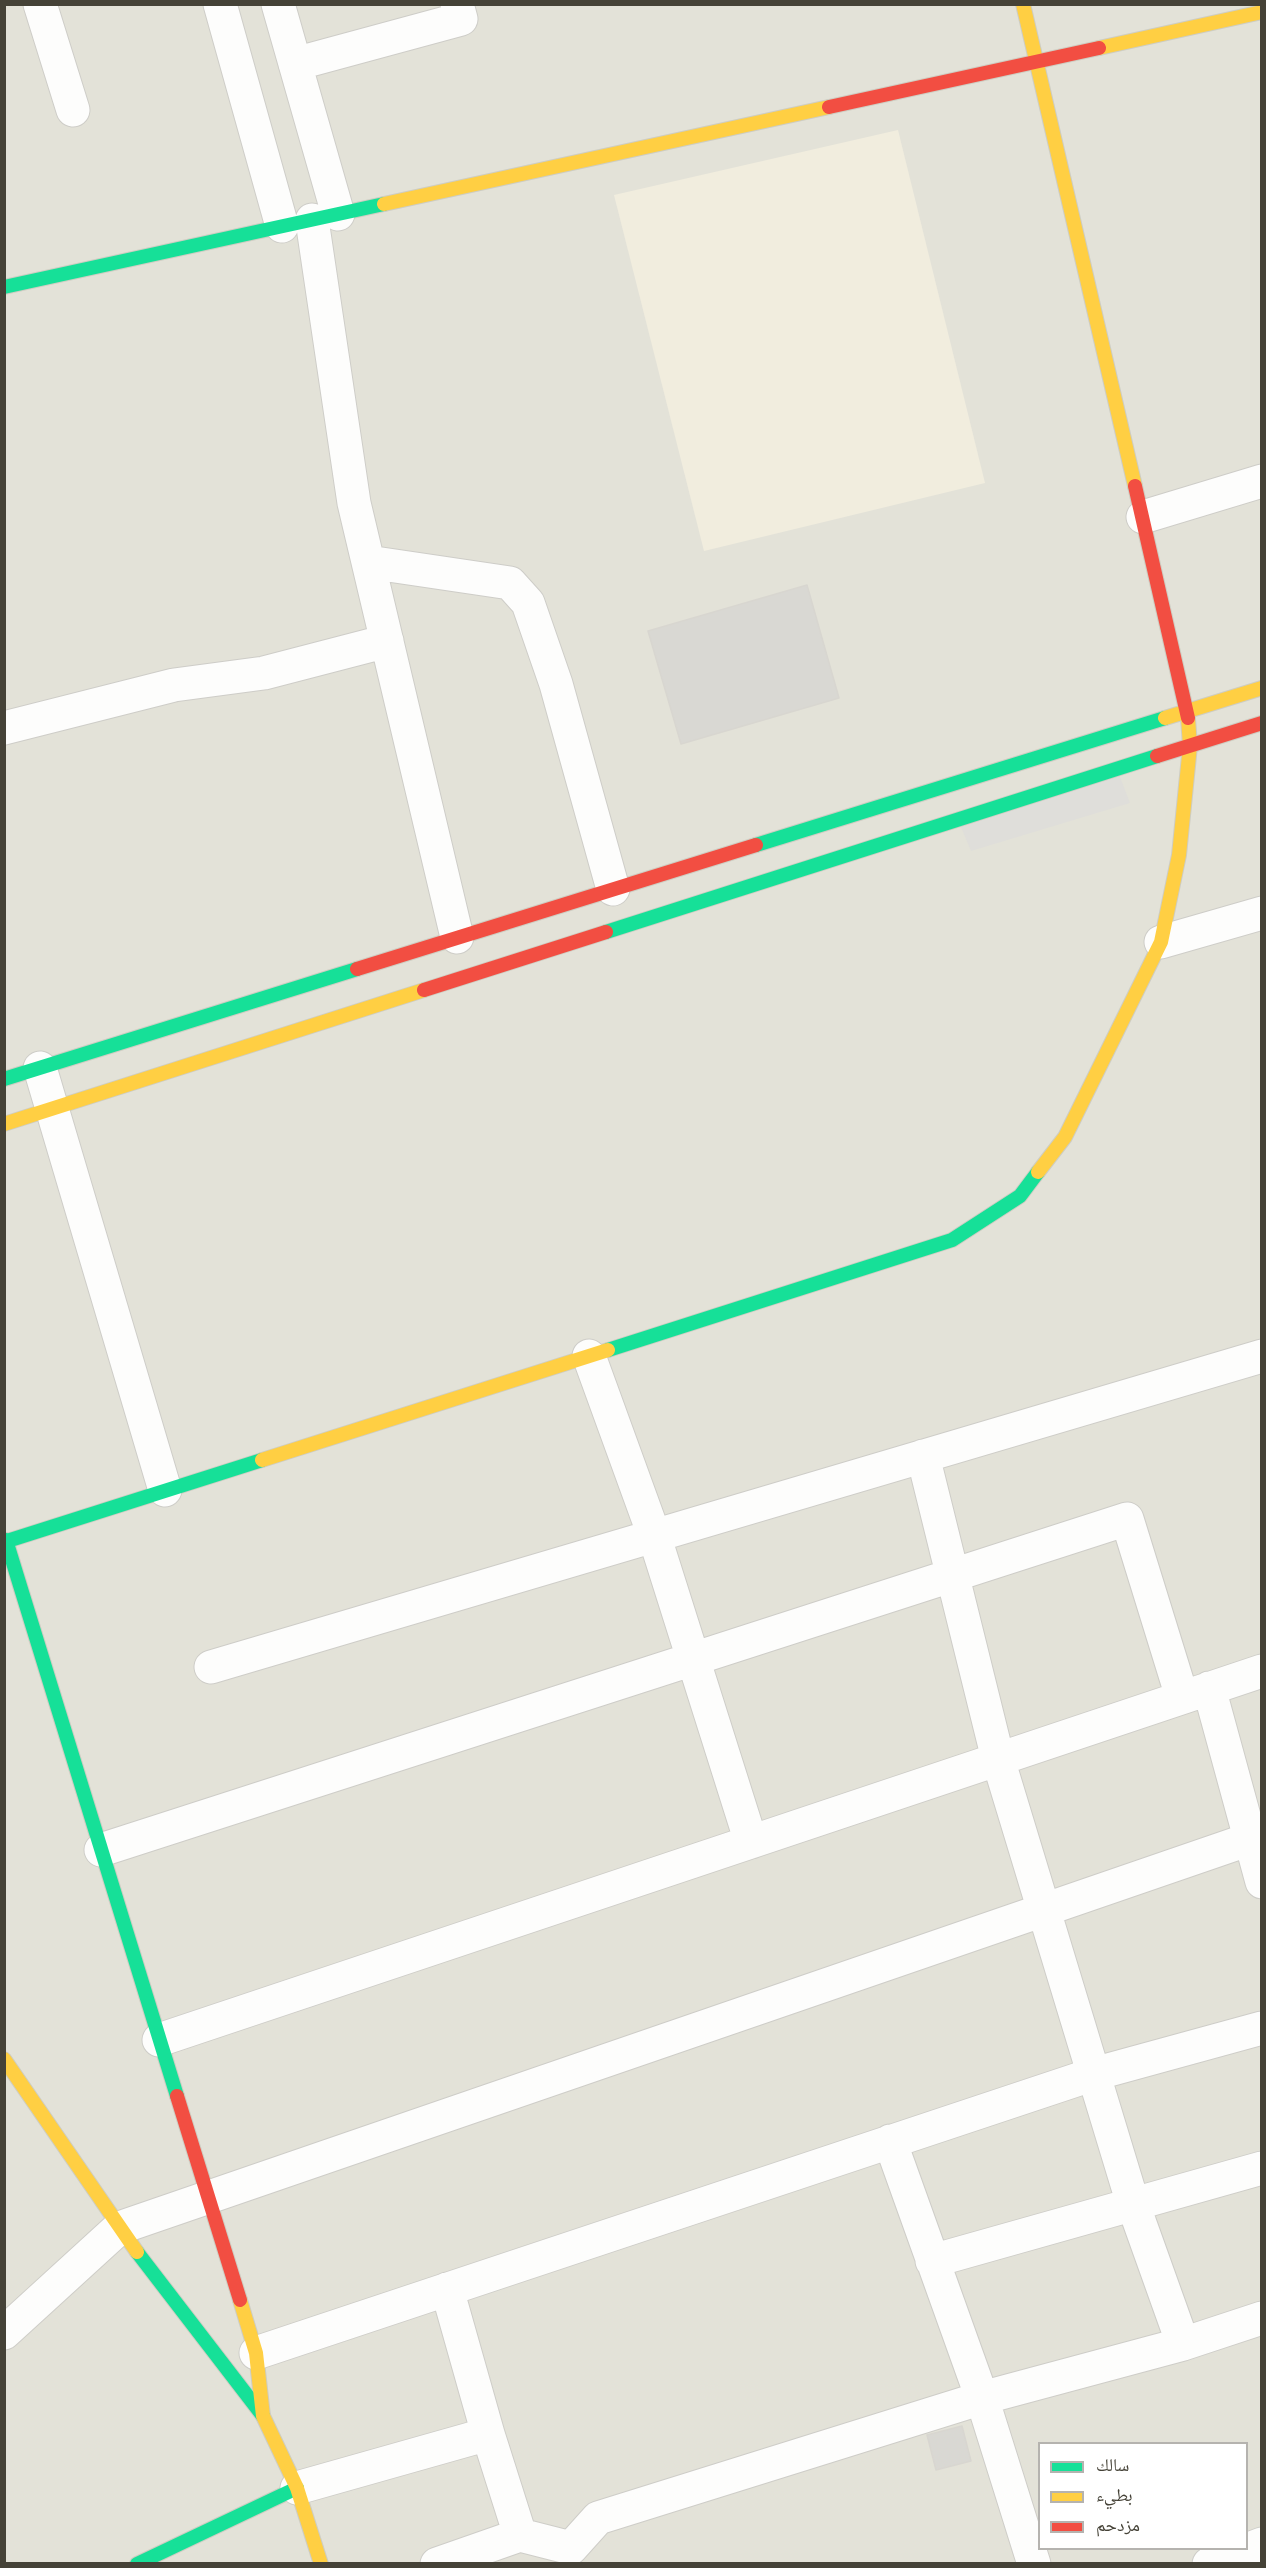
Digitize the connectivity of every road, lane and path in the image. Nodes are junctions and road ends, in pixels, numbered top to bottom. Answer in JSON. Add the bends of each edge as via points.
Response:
{"nodes":[{"id":1,"x":40,"y":4,"type":"edge"},
{"id":2,"x":220,"y":4,"type":"edge"},
{"id":3,"x":278,"y":4,"type":"edge"},
{"id":4,"x":457,"y":4,"type":"edge"},
{"id":5,"x":1023,"y":4,"type":"edge"},
{"id":6,"x":1262,"y":12,"type":"edge"},
{"id":7,"x":1036,"y":62,"type":"junction"},
{"id":8,"x":295,"y":64,"type":"junction"},
{"id":9,"x":73,"y":110,"type":"dead end"},
{"id":10,"x":310,"y":220,"type":"junction"},
{"id":11,"x":4,"y":287,"type":"edge"},
{"id":12,"x":1262,"y":482,"type":"edge"},
{"id":13,"x":1143,"y":517,"type":"junction"},
{"id":14,"x":368,"y":562,"type":"junction"},
{"id":15,"x":387,"y":641,"type":"junction"},
{"id":16,"x":1262,"y":688,"type":"edge"},
{"id":17,"x":1188,"y":711,"type":"junction"},
{"id":18,"x":1262,"y":723,"type":"edge"},
{"id":19,"x":4,"y":728,"type":"edge"},
{"id":20,"x":1190,"y":746,"type":"junction"},
{"id":21,"x":614,"y":890,"type":"junction"},
{"id":22,"x":1262,"y":913,"type":"edge"},
{"id":23,"x":457,"y":938,"type":"junction"},
{"id":24,"x":1161,"y":942,"type":"junction"},
{"id":25,"x":40,"y":1068,"type":"junction"},
{"id":26,"x":4,"y":1079,"type":"edge"},
{"id":27,"x":52,"y":1109,"type":"junction"},
{"id":28,"x":4,"y":1124,"type":"edge"},
{"id":29,"x":589,"y":1356,"type":"junction"},
{"id":30,"x":1262,"y":1356,"type":"edge"},
{"id":31,"x":923,"y":1456,"type":"junction"},
{"id":32,"x":165,"y":1490,"type":"junction"},
{"id":33,"x":654,"y":1536,"type":"junction"},
{"id":34,"x":5,"y":1541,"type":"edge"},
{"id":35,"x":952,"y":1576,"type":"junction"},
{"id":36,"x":693,"y":1659,"type":"junction"},
{"id":37,"x":211,"y":1667,"type":"dead end"},
{"id":38,"x":1262,"y":1671,"type":"edge"},
{"id":39,"x":1196,"y":1693,"type":"junction"},
{"id":40,"x":998,"y":1758,"type":"junction"},
{"id":41,"x":1250,"y":1839,"type":"junction"},
{"id":42,"x":751,"y":1842,"type":"junction"},
{"id":43,"x":101,"y":1850,"type":"junction"},
{"id":44,"x":1262,"y":1882,"type":"edge"},
{"id":45,"x":1044,"y":1910,"type":"junction"},
{"id":46,"x":1262,"y":2028,"type":"edge"},
{"id":47,"x":159,"y":2040,"type":"junction"},
{"id":48,"x":4,"y":2059,"type":"edge"},
{"id":49,"x":1094,"y":2074,"type":"junction"},
{"id":50,"x":890,"y":2141,"type":"junction"},
{"id":51,"x":1262,"y":2168,"type":"edge"},
{"id":52,"x":208,"y":2197,"type":"junction"},
{"id":53,"x":1133,"y":2204,"type":"junction"},
{"id":54,"x":119,"y":2228,"type":"junction"},
{"id":55,"x":932,"y":2261,"type":"junction"},
{"id":56,"x":447,"y":2289,"type":"junction"},
{"id":57,"x":1262,"y":2318,"type":"edge"},
{"id":58,"x":4,"y":2333,"type":"edge"},
{"id":59,"x":1182,"y":2344,"type":"junction"},
{"id":60,"x":256,"y":2353,"type":"junction"},
{"id":61,"x":982,"y":2398,"type":"junction"},
{"id":62,"x":263,"y":2416,"type":"junction"},
{"id":63,"x":488,"y":2434,"type":"junction"},
{"id":64,"x":297,"y":2488,"type":"junction"},
{"id":65,"x":520,"y":2535,"type":"junction"},
{"id":66,"x":1246,"y":2550,"type":"edge"},
{"id":67,"x":577,"y":2556,"type":"edge"},
{"id":68,"x":137,"y":2564,"type":"edge"},
{"id":69,"x":321,"y":2564,"type":"edge"},
{"id":70,"x":437,"y":2564,"type":"edge"},
{"id":71,"x":1034,"y":2564,"type":"edge"},
{"id":72,"x":1209,"y":2564,"type":"edge"}],
"edges":[{"from":1,"to":9,"type":"street"},
{"from":2,"to":10,"type":"street"},
{"from":3,"to":8,"type":"street"},
{"from":4,"to":8,"type":"street","via":[[461,19]]},
{"from":5,"to":7,"type":"street"},
{"from":6,"to":7,"type":"street"},
{"from":7,"to":10,"type":"street"},
{"from":7,"to":13,"type":"street"},
{"from":8,"to":10,"type":"street"},
{"from":10,"to":11,"type":"street"},
{"from":10,"to":14,"type":"street","via":[[354,503]]},
{"from":12,"to":13,"type":"street"},
{"from":13,"to":17,"type":"street"},
{"from":14,"to":15,"type":"street"},
{"from":14,"to":21,"type":"street","via":[[510,584],[528,603],[556,684]]},
{"from":15,"to":19,"type":"street","via":[[264,673],[174,685]]},
{"from":15,"to":23,"type":"street"},
{"from":16,"to":17,"type":"street"},
{"from":17,"to":20,"type":"street"},
{"from":17,"to":21,"type":"street"},
{"from":18,"to":20,"type":"street"},
{"from":20,"to":24,"type":"street","via":[[1179,855]]},
{"from":20,"to":27,"type":"street"},
{"from":21,"to":23,"type":"street"},
{"from":22,"to":24,"type":"street"},
{"from":23,"to":25,"type":"street"},
{"from":24,"to":29,"type":"street","via":[[1065,1137],[1020,1196],[952,1240]]},
{"from":25,"to":26,"type":"street"},
{"from":25,"to":27,"type":"street"},
{"from":27,"to":28,"type":"street"},
{"from":27,"to":32,"type":"street"},
{"from":29,"to":32,"type":"street"},
{"from":29,"to":33,"type":"street"},
{"from":30,"to":31,"type":"street"},
{"from":31,"to":33,"type":"street"},
{"from":31,"to":35,"type":"street"},
{"from":32,"to":34,"type":"street"},
{"from":33,"to":36,"type":"street"},
{"from":33,"to":37,"type":"street"},
{"from":34,"to":43,"type":"street"},
{"from":35,"to":36,"type":"street"},
{"from":35,"to":39,"type":"street","via":[[1127,1519]]},
{"from":35,"to":40,"type":"street"},
{"from":36,"to":42,"type":"street"},
{"from":36,"to":43,"type":"street"},
{"from":38,"to":39,"type":"street"},
{"from":39,"to":40,"type":"street"},
{"from":39,"to":41,"type":"street"},
{"from":40,"to":42,"type":"street"},
{"from":40,"to":45,"type":"street"},
{"from":41,"to":44,"type":"street"},
{"from":41,"to":45,"type":"street"},
{"from":42,"to":47,"type":"street"},
{"from":43,"to":47,"type":"street"},
{"from":45,"to":49,"type":"street"},
{"from":45,"to":52,"type":"street"},
{"from":46,"to":49,"type":"street"},
{"from":47,"to":52,"type":"street"},
{"from":48,"to":54,"type":"street"},
{"from":49,"to":50,"type":"street"},
{"from":49,"to":53,"type":"street"},
{"from":50,"to":55,"type":"street"},
{"from":50,"to":56,"type":"street"},
{"from":51,"to":53,"type":"street"},
{"from":52,"to":54,"type":"street"},
{"from":52,"to":60,"type":"street"},
{"from":53,"to":55,"type":"street"},
{"from":53,"to":59,"type":"street"},
{"from":54,"to":58,"type":"street"},
{"from":54,"to":62,"type":"street"},
{"from":55,"to":61,"type":"street"},
{"from":56,"to":60,"type":"street"},
{"from":56,"to":63,"type":"street"},
{"from":57,"to":59,"type":"street"},
{"from":59,"to":61,"type":"street"},
{"from":60,"to":62,"type":"street"},
{"from":61,"to":67,"type":"street","via":[[598,2518]]},
{"from":61,"to":71,"type":"street"},
{"from":62,"to":64,"type":"street"},
{"from":63,"to":64,"type":"street"},
{"from":63,"to":65,"type":"street"},
{"from":64,"to":68,"type":"street"},
{"from":64,"to":69,"type":"street"},
{"from":65,"to":67,"type":"street"},
{"from":65,"to":70,"type":"street"},
{"from":66,"to":72,"type":"street"}]}
